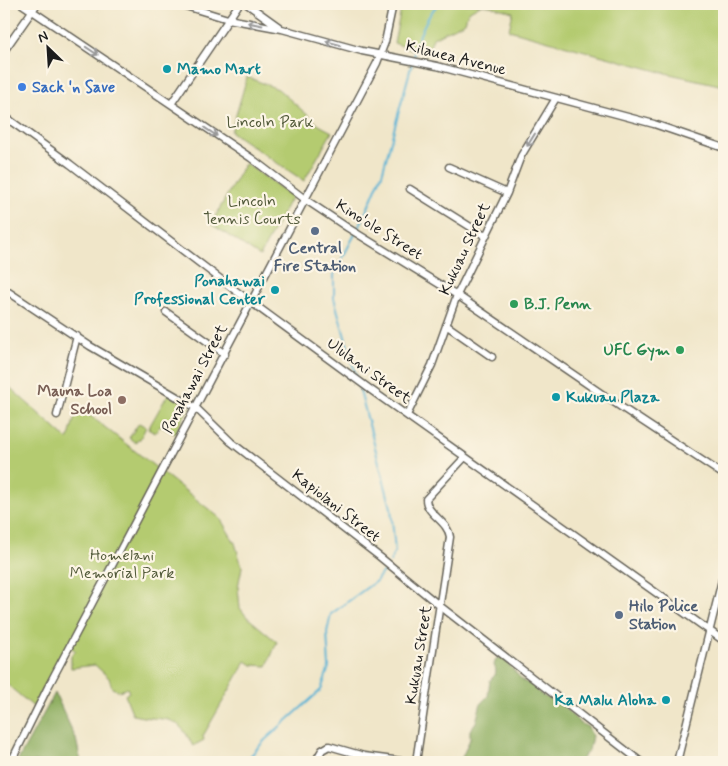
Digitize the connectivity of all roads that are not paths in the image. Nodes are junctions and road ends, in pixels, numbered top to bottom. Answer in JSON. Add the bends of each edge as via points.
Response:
{"nodes":[{"id":1,"x":22,"y":4,"type":"edge"},
{"id":2,"x":179,"y":4,"type":"edge"},
{"id":3,"x":239,"y":4,"type":"edge"},
{"id":4,"x":246,"y":4,"type":"edge"},
{"id":5,"x":393,"y":4,"type":"edge"},
{"id":6,"x":35,"y":7,"type":"edge"},
{"id":7,"x":228,"y":19,"type":"junction"},
{"id":8,"x":282,"y":29,"type":"junction"},
{"id":9,"x":4,"y":51,"type":"edge"},
{"id":10,"x":381,"y":54,"type":"junction"},
{"id":11,"x":556,"y":98,"type":"junction"},
{"id":12,"x":170,"y":104,"type":"junction"},
{"id":13,"x":4,"y":116,"type":"edge"},
{"id":14,"x":724,"y":148,"type":"edge"},
{"id":15,"x":449,"y":167,"type":"dead end"},
{"id":16,"x":410,"y":188,"type":"dead end"},
{"id":17,"x":507,"y":193,"type":"junction"},
{"id":18,"x":306,"y":200,"type":"junction"},
{"id":19,"x":485,"y":236,"type":"junction"},
{"id":20,"x":4,"y":290,"type":"edge"},
{"id":21,"x":457,"y":295,"type":"junction"},
{"id":22,"x":251,"y":302,"type":"junction"},
{"id":23,"x":166,"y":312,"type":"dead end"},
{"id":24,"x":446,"y":325,"type":"junction"},
{"id":25,"x":77,"y":336,"type":"junction"},
{"id":26,"x":224,"y":354,"type":"junction"},
{"id":27,"x":492,"y":357,"type":"dead end"},
{"id":28,"x":196,"y":408,"type":"junction"},
{"id":29,"x":56,"y":415,"type":"dead end"},
{"id":30,"x":407,"y":415,"type":"junction"},
{"id":31,"x":465,"y":457,"type":"junction"},
{"id":32,"x":724,"y":475,"type":"edge"},
{"id":33,"x":724,"y":572,"type":"edge"},
{"id":34,"x":440,"y":606,"type":"junction"},
{"id":35,"x":710,"y":630,"type":"junction"},
{"id":36,"x":724,"y":641,"type":"edge"},
{"id":37,"x":11,"y":762,"type":"edge"},
{"id":38,"x":315,"y":762,"type":"edge"},
{"id":39,"x":408,"y":762,"type":"edge"},
{"id":40,"x":416,"y":762,"type":"edge"},
{"id":41,"x":641,"y":762,"type":"edge"},
{"id":42,"x":677,"y":762,"type":"edge"}],
"edges":[{"from":1,"to":6,"type":"street","name":"Kinoʻole Street"},
{"from":2,"to":7,"type":"street","name":"Kilauea Avenue"},
{"from":3,"to":7,"type":"street"},
{"from":4,"to":8,"type":"street"},
{"from":5,"to":10,"type":"street","name":"Ponahawai Street"},
{"from":6,"to":9,"type":"street"},
{"from":6,"to":12,"type":"street","name":"Kinoʻole Street","one_way":true},
{"from":8,"to":7,"type":"street","name":"Kilauea Avenue","one_way":true},
{"from":7,"to":12,"type":"street"},
{"from":10,"to":8,"type":"street","name":"Kilauea Avenue","one_way":true},
{"from":10,"to":11,"type":"street","name":"Kilauea Avenue"},
{"from":10,"to":18,"type":"street","name":"Ponahawai Street"},
{"from":11,"to":14,"type":"street","name":"Kilauea Avenue","via":[[654,124]]},
{"from":11,"to":17,"type":"street","name":"Kukuau Street","one_way":true,"via":[[521,156]]},
{"from":12,"to":18,"type":"street","name":"Kinoʻole Street","one_way":true,"via":[[251,158]]},
{"from":13,"to":22,"type":"street","name":"Ululani Street"},
{"from":15,"to":17,"type":"street"},
{"from":16,"to":19,"type":"street"},
{"from":17,"to":19,"type":"street","name":"Kukuau Street"},
{"from":18,"to":21,"type":"street","name":"Kinoʻole Street"},
{"from":18,"to":22,"type":"street","name":"Ponahawai Street"},
{"from":19,"to":21,"type":"street","name":"Kukuau Street"},
{"from":20,"to":25,"type":"street","name":"Kapiolani Street"},
{"from":21,"to":24,"type":"street","name":"Kukuau Street"},
{"from":21,"to":32,"type":"street","name":"Kinoʻole Street"},
{"from":22,"to":26,"type":"street","name":"Ponahawai Street"},
{"from":22,"to":30,"type":"street","name":"Ululani Street"},
{"from":23,"to":26,"type":"street"},
{"from":24,"to":27,"type":"street"},
{"from":24,"to":30,"type":"street","name":"Kukuau Street","via":[[432,365]]},
{"from":25,"to":28,"type":"street","name":"Kapiolani Street"},
{"from":25,"to":29,"type":"street"},
{"from":26,"to":28,"type":"street","name":"Ponahawai Street"},
{"from":28,"to":34,"type":"street","name":"Kapiolani Street","via":[[231,442]]},
{"from":28,"to":37,"type":"street","name":"Ponahawai Street"},
{"from":30,"to":31,"type":"street","name":"Ululani Street"},
{"from":31,"to":34,"type":"street","name":"Kukuau Street","via":[[426,499],[427,506],[450,534]]},
{"from":31,"to":35,"type":"street","name":"Ululani Street"},
{"from":33,"to":35,"type":"street"},
{"from":34,"to":40,"type":"street","name":"Kukuau Street"},
{"from":34,"to":41,"type":"street","name":"Kapiolani Street"},
{"from":35,"to":36,"type":"street","name":"Ululani Street"},
{"from":35,"to":42,"type":"street"},
{"from":38,"to":39,"type":"street","via":[[322,750],[329,746],[364,756]]}]}
